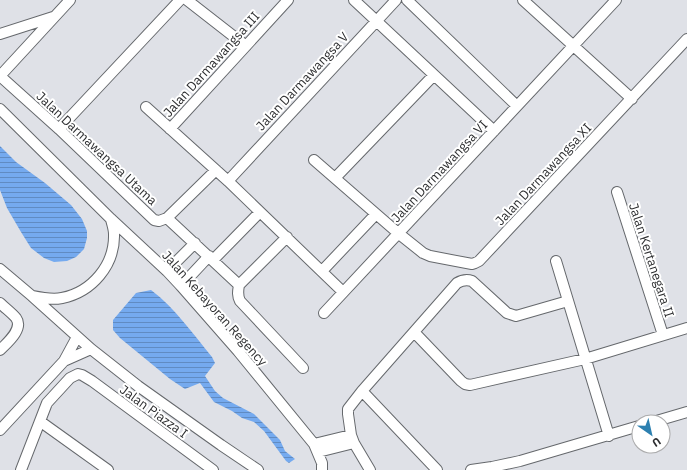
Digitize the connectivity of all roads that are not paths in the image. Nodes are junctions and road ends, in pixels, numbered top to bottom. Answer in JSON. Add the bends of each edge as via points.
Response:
{"nodes":[{"id":1,"x":70,"y":0,"type":"edge"},
{"id":2,"x":180,"y":0,"type":"edge"},
{"id":3,"x":187,"y":0,"type":"edge"},
{"id":4,"x":288,"y":0,"type":"edge"},
{"id":5,"x":354,"y":0,"type":"edge"},
{"id":6,"x":396,"y":0,"type":"edge"},
{"id":7,"x":407,"y":0,"type":"edge"},
{"id":8,"x":523,"y":0,"type":"edge"},
{"id":9,"x":616,"y":0,"type":"edge"},
{"id":10,"x":55,"y":17,"type":"junction"},
{"id":11,"x":376,"y":21,"type":"junction"},
{"id":12,"x":0,"y":34,"type":"edge"},
{"id":13,"x":687,"y":39,"type":"edge"},
{"id":14,"x":246,"y":46,"type":"junction"},
{"id":15,"x":573,"y":46,"type":"junction"},
{"id":16,"x":434,"y":75,"type":"junction"},
{"id":17,"x":0,"y":76,"type":"edge"},
{"id":18,"x":632,"y":99,"type":"junction"},
{"id":19,"x":517,"y":106,"type":"junction"},
{"id":20,"x":146,"y":107,"type":"dead end"},
{"id":21,"x":0,"y":109,"type":"edge"},
{"id":22,"x":59,"y":129,"type":"junction"},
{"id":23,"x":170,"y":129,"type":"junction"},
{"id":24,"x":494,"y":131,"type":"junction"},
{"id":25,"x":314,"y":160,"type":"dead end"},
{"id":26,"x":216,"y":170,"type":"junction"},
{"id":27,"x":335,"y":178,"type":"junction"},
{"id":28,"x":228,"y":181,"type":"junction"},
{"id":29,"x":617,"y":192,"type":"dead end"},
{"id":30,"x":260,"y":212,"type":"junction"},
{"id":31,"x":376,"y":214,"type":"junction"},
{"id":32,"x":168,"y":218,"type":"junction"},
{"id":33,"x":111,"y":219,"type":"junction"},
{"id":34,"x":398,"y":233,"type":"junction"},
{"id":35,"x":287,"y":237,"type":"junction"},
{"id":36,"x":195,"y":243,"type":"junction"},
{"id":37,"x":211,"y":258,"type":"junction"},
{"id":38,"x":556,"y":261,"type":"dead end"},
{"id":39,"x":0,"y":269,"type":"edge"},
{"id":40,"x":167,"y":271,"type":"junction"},
{"id":41,"x":322,"y":271,"type":"junction"},
{"id":42,"x":239,"y":285,"type":"junction"},
{"id":43,"x":182,"y":286,"type":"junction"},
{"id":44,"x":343,"y":292,"type":"junction"},
{"id":45,"x":32,"y":296,"type":"junction"},
{"id":46,"x":568,"y":301,"type":"junction"},
{"id":47,"x":0,"y":303,"type":"edge"},
{"id":48,"x":324,"y":313,"type":"dead end"},
{"id":49,"x":687,"y":328,"type":"edge"},
{"id":50,"x":414,"y":332,"type":"junction"},
{"id":51,"x":663,"y":335,"type":"junction"},
{"id":52,"x":76,"y":337,"type":"junction"},
{"id":53,"x":91,"y":349,"type":"junction"},
{"id":54,"x":0,"y":350,"type":"edge"},
{"id":55,"x":585,"y":359,"type":"junction"},
{"id":56,"x":64,"y":361,"type":"junction"},
{"id":57,"x":303,"y":368,"type":"dead end"},
{"id":58,"x":362,"y":391,"type":"junction"},
{"id":59,"x":687,"y":412,"type":"edge"},
{"id":60,"x":671,"y":417,"type":"edge"},
{"id":61,"x":40,"y":422,"type":"junction"},
{"id":62,"x":631,"y":429,"type":"edge"},
{"id":63,"x":0,"y":430,"type":"edge"},
{"id":64,"x":609,"y":436,"type":"junction"},
{"id":65,"x":352,"y":439,"type":"junction"},
{"id":66,"x":316,"y":448,"type":"junction"},
{"id":67,"x":21,"y":470,"type":"edge"},
{"id":68,"x":108,"y":470,"type":"edge"},
{"id":69,"x":213,"y":470,"type":"edge"},
{"id":70,"x":258,"y":470,"type":"edge"},
{"id":71,"x":322,"y":470,"type":"edge"},
{"id":72,"x":370,"y":470,"type":"edge"},
{"id":73,"x":437,"y":470,"type":"edge"},
{"id":74,"x":471,"y":470,"type":"edge"}],
"edges":[{"from":1,"to":10,"type":"street"},
{"from":2,"to":22,"type":"street"},
{"from":3,"to":14,"type":"street"},
{"from":4,"to":14,"type":"street","name":"Jalan Darmawangsa III"},
{"from":5,"to":11,"type":"street"},
{"from":6,"to":11,"type":"street","name":"Jalan Darmawangsa V"},
{"from":7,"to":19,"type":"street"},
{"from":8,"to":15,"type":"street"},
{"from":9,"to":15,"type":"street","name":"Jalan Darmawangsa VI"},
{"from":10,"to":12,"type":"street"},
{"from":10,"to":17,"type":"street"},
{"from":11,"to":16,"type":"street"},
{"from":11,"to":28,"type":"street","name":"Jalan Darmawangsa V"},
{"from":13,"to":18,"type":"street","name":"Jalan Darmawangsa XI"},
{"from":14,"to":23,"type":"street","name":"Jalan Darmawangsa III"},
{"from":15,"to":18,"type":"street"},
{"from":15,"to":19,"type":"street","name":"Jalan Darmawangsa VI"},
{"from":16,"to":24,"type":"street"},
{"from":16,"to":27,"type":"street"},
{"from":17,"to":22,"type":"street","name":"Jalan Darmawangsa Utama"},
{"from":18,"to":34,"type":"street","name":"Jalan Darmawangsa XI","via":[[475,263],[430,256]]},
{"from":19,"to":24,"type":"street","name":"Jalan Darmawangsa VI"},
{"from":20,"to":23,"type":"street"},
{"from":21,"to":33,"type":"street","name":"Jalan Kebayoran Regency"},
{"from":22,"to":32,"type":"street","name":"Jalan Darmawangsa Utama","via":[[154,220]]},
{"from":23,"to":26,"type":"street"},
{"from":24,"to":34,"type":"street","name":"Jalan Darmawangsa VI"},
{"from":25,"to":27,"type":"street"},
{"from":26,"to":28,"type":"street"},
{"from":26,"to":32,"type":"street"},
{"from":27,"to":31,"type":"street"},
{"from":28,"to":30,"type":"street"},
{"from":29,"to":51,"type":"street","name":"Jalan Kertanegara II"},
{"from":30,"to":35,"type":"street"},
{"from":30,"to":37,"type":"street"},
{"from":31,"to":34,"type":"street"},
{"from":31,"to":41,"type":"street","name":"Jalan Darmawangsa VI"},
{"from":32,"to":36,"type":"street"},
{"from":33,"to":40,"type":"street","name":"Jalan Kebayoran Regency"},
{"from":33,"to":45,"type":"street","via":[[113,249],[100,276],[76,294],[46,299]]},
{"from":34,"to":44,"type":"street","name":"Jalan Darmawangsa VI"},
{"from":35,"to":41,"type":"street"},
{"from":35,"to":42,"type":"street"},
{"from":36,"to":37,"type":"street"},
{"from":36,"to":40,"type":"street"},
{"from":37,"to":42,"type":"street"},
{"from":37,"to":43,"type":"street"},
{"from":38,"to":46,"type":"street"},
{"from":39,"to":45,"type":"street"},
{"from":40,"to":43,"type":"street","name":"Jalan Kebayoran Regency"},
{"from":41,"to":44,"type":"street"},
{"from":42,"to":57,"type":"street","via":[[240,301]]},
{"from":43,"to":66,"type":"street","name":"Jalan Kebayoran Regency"},
{"from":44,"to":48,"type":"street","name":"Jalan Darmawangsa VI"},
{"from":45,"to":52,"type":"street"},
{"from":46,"to":50,"type":"street","via":[[516,316],[507,313],[472,281],[461,280]]},
{"from":46,"to":55,"type":"street"},
{"from":47,"to":54,"type":"street","via":[[19,323],[14,335]]},
{"from":49,"to":51,"type":"street"},
{"from":50,"to":55,"type":"street","via":[[461,381],[470,385]]},
{"from":50,"to":58,"type":"street"},
{"from":51,"to":55,"type":"street"},
{"from":52,"to":53,"type":"street"},
{"from":52,"to":56,"type":"street"},
{"from":53,"to":56,"type":"street"},
{"from":53,"to":70,"type":"street","via":[[138,386]]},
{"from":55,"to":64,"type":"street"},
{"from":56,"to":63,"type":"street"},
{"from":58,"to":65,"type":"street","via":[[348,409]]},
{"from":58,"to":73,"type":"street"},
{"from":59,"to":60,"type":"street"},
{"from":61,"to":67,"type":"street"},
{"from":61,"to":68,"type":"street"},
{"from":61,"to":69,"type":"street","name":"Jalan Piazza I","via":[[47,403],[70,378],[82,375]]},
{"from":62,"to":64,"type":"street"},
{"from":64,"to":74,"type":"street","via":[[520,461]]},
{"from":65,"to":66,"type":"street"},
{"from":65,"to":72,"type":"street"},
{"from":66,"to":71,"type":"street","name":"Jalan Kebayoran Regency"}]}
